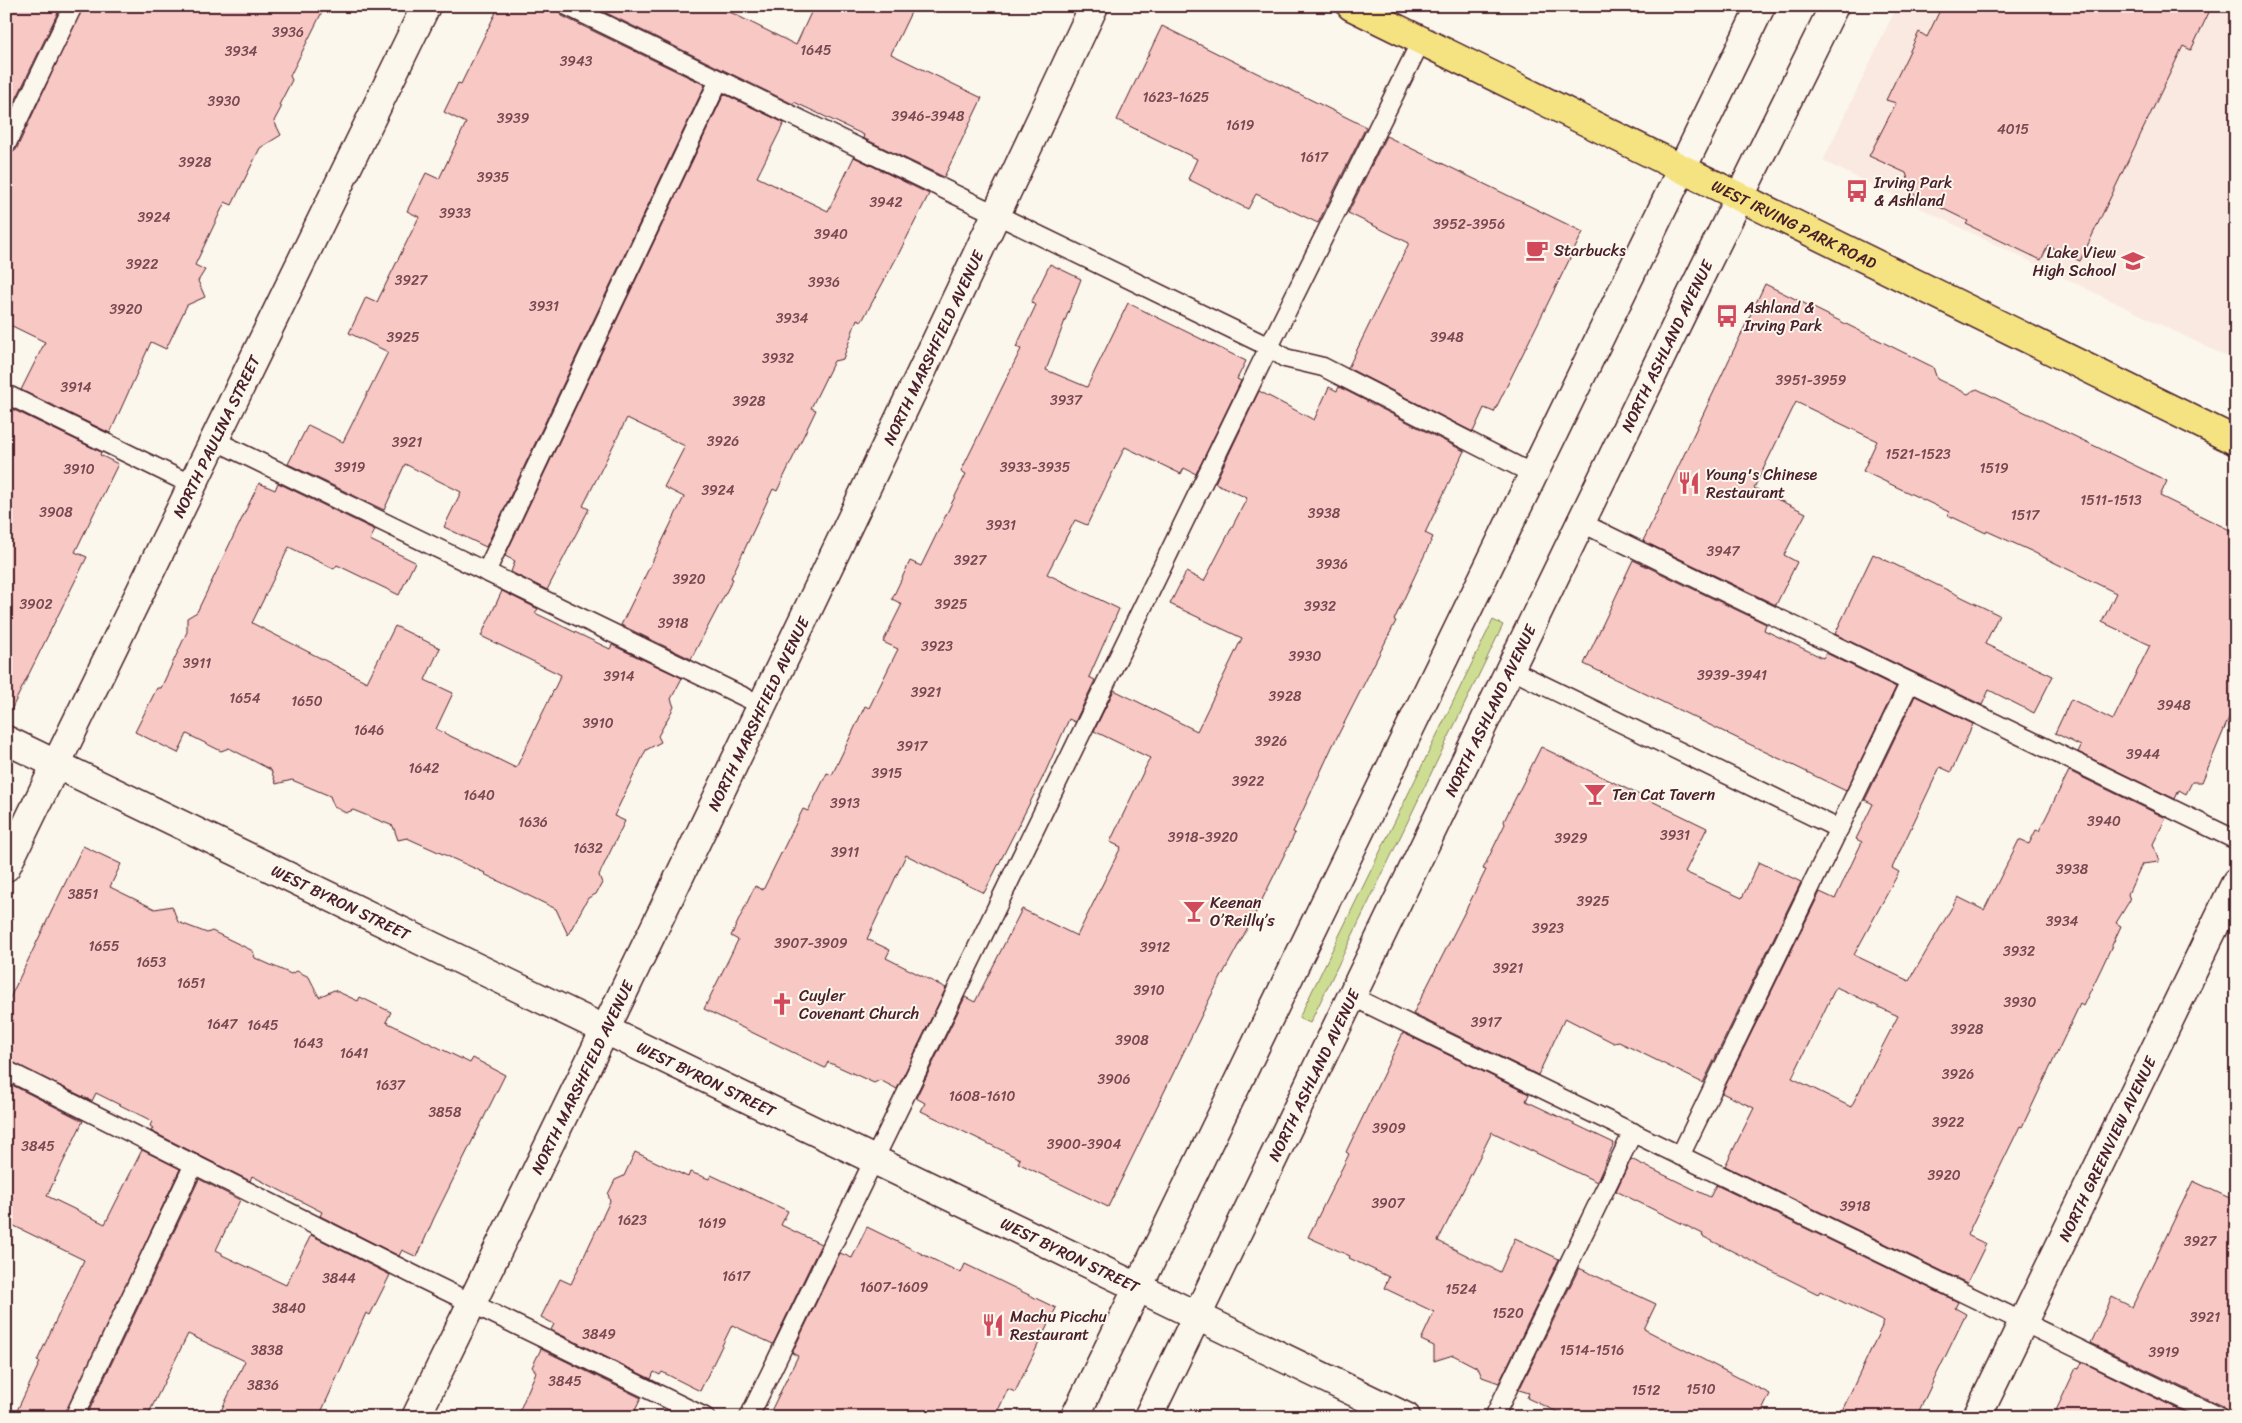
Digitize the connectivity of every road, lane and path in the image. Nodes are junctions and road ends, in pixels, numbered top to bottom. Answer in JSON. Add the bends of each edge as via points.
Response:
{"nodes":[{"id":1,"x":73,"y":6,"type":"edge"},
{"id":2,"x":426,"y":6,"type":"edge"},
{"id":3,"x":567,"y":6,"type":"edge"},
{"id":4,"x":1094,"y":6,"type":"edge"},
{"id":5,"x":1351,"y":6,"type":"edge"},
{"id":6,"x":1761,"y":6,"type":"edge"},
{"id":7,"x":1834,"y":6,"type":"edge"},
{"id":8,"x":1421,"y":41,"type":"junction"},
{"id":9,"x":719,"y":80,"type":"junction"},
{"id":10,"x":6,"y":145,"type":"edge"},
{"id":11,"x":1682,"y":169,"type":"junction"},
{"id":12,"x":1739,"y":197,"type":"junction"},
{"id":13,"x":996,"y":215,"type":"junction"},
{"id":14,"x":1269,"y":347,"type":"junction"},
{"id":15,"x":6,"y":394,"type":"edge"},
{"id":16,"x":214,"y":440,"type":"junction"},
{"id":17,"x":2236,"y":441,"type":"edge"},
{"id":18,"x":1533,"y":474,"type":"junction"},
{"id":19,"x":192,"y":485,"type":"junction"},
{"id":20,"x":1582,"y":523,"type":"junction"},
{"id":21,"x":486,"y":572,"type":"junction"},
{"id":22,"x":1510,"y":669,"type":"junction"},
{"id":23,"x":1910,"y":682,"type":"junction"},
{"id":24,"x":761,"y":705,"type":"junction"},
{"id":25,"x":6,"y":740,"type":"edge"},
{"id":26,"x":56,"y":764,"type":"junction"},
{"id":27,"x":1839,"y":829,"type":"junction"},
{"id":28,"x":2236,"y":840,"type":"edge"},
{"id":29,"x":6,"y":867,"type":"edge"},
{"id":30,"x":2236,"y":882,"type":"edge"},
{"id":31,"x":1351,"y":996,"type":"junction"},
{"id":32,"x":606,"y":1030,"type":"junction"},
{"id":33,"x":6,"y":1070,"type":"edge"},
{"id":34,"x":1632,"y":1132,"type":"junction"},
{"id":35,"x":1680,"y":1156,"type":"junction"},
{"id":36,"x":873,"y":1159,"type":"junction"},
{"id":37,"x":194,"y":1164,"type":"junction"},
{"id":38,"x":1138,"y":1287,"type":"junction"},
{"id":39,"x":472,"y":1303,"type":"junction"},
{"id":40,"x":1198,"y":1316,"type":"junction"},
{"id":41,"x":2023,"y":1322,"type":"junction"},
{"id":42,"x":74,"y":1417,"type":"edge"},
{"id":43,"x":416,"y":1417,"type":"edge"},
{"id":44,"x":705,"y":1417,"type":"edge"},
{"id":45,"x":749,"y":1417,"type":"edge"},
{"id":46,"x":1075,"y":1417,"type":"edge"},
{"id":47,"x":1148,"y":1417,"type":"edge"},
{"id":48,"x":1406,"y":1417,"type":"edge"},
{"id":49,"x":1494,"y":1417,"type":"edge"},
{"id":50,"x":1977,"y":1417,"type":"edge"},
{"id":51,"x":2219,"y":1417,"type":"edge"}],
"edges":[{"from":1,"to":10,"type":"lane"},
{"from":2,"to":16,"type":"street","name":"NORTH PAULINA STREET"},
{"from":3,"to":9,"type":"lane"},
{"from":4,"to":13,"type":"street","name":"NORTH MARSHFIELD AVENUE"},
{"from":5,"to":8,"type":"main road","name":"WEST IRVING PARK ROAD"},
{"from":6,"to":11,"type":"street"},
{"from":7,"to":12,"type":"street","name":"NORTH ASHLAND AVENUE"},
{"from":8,"to":11,"type":"main road","name":"WEST IRVING PARK ROAD"},
{"from":8,"to":14,"type":"lane"},
{"from":9,"to":13,"type":"lane"},
{"from":9,"to":21,"type":"lane"},
{"from":11,"to":12,"type":"main road","name":"WEST IRVING PARK ROAD"},
{"from":11,"to":18,"type":"street"},
{"from":12,"to":17,"type":"main road","name":"WEST IRVING PARK ROAD"},
{"from":12,"to":20,"type":"street","name":"NORTH ASHLAND AVENUE"},
{"from":13,"to":14,"type":"lane"},
{"from":13,"to":24,"type":"street","name":"NORTH MARSHFIELD AVENUE"},
{"from":14,"to":18,"type":"lane","via":[[1285,358],[1323,367]]},
{"from":14,"to":36,"type":"lane"},
{"from":15,"to":19,"type":"lane"},
{"from":16,"to":19,"type":"street","name":"NORTH PAULINA STREET"},
{"from":16,"to":21,"type":"lane"},
{"from":18,"to":38,"type":"street"},
{"from":19,"to":26,"type":"street","name":"NORTH PAULINA STREET"},
{"from":20,"to":22,"type":"street","name":"NORTH ASHLAND AVENUE"},
{"from":20,"to":23,"type":"lane"},
{"from":21,"to":24,"type":"lane"},
{"from":22,"to":27,"type":"lane"},
{"from":22,"to":31,"type":"street","name":"NORTH ASHLAND AVENUE"},
{"from":23,"to":27,"type":"lane"},
{"from":23,"to":28,"type":"lane"},
{"from":24,"to":32,"type":"street","name":"NORTH MARSHFIELD AVENUE"},
{"from":25,"to":26,"type":"street","name":"WEST BYRON STREET"},
{"from":26,"to":29,"type":"street","name":"NORTH PAULINA STREET"},
{"from":26,"to":32,"type":"street","name":"WEST BYRON STREET"},
{"from":27,"to":35,"type":"lane"},
{"from":30,"to":41,"type":"street","name":"NORTH GREENVIEW AVENUE"},
{"from":31,"to":34,"type":"lane"},
{"from":31,"to":40,"type":"street","name":"NORTH ASHLAND AVENUE"},
{"from":32,"to":36,"type":"street","name":"WEST BYRON STREET"},
{"from":32,"to":39,"type":"street","name":"NORTH MARSHFIELD AVENUE"},
{"from":33,"to":37,"type":"lane"},
{"from":34,"to":35,"type":"lane"},
{"from":34,"to":49,"type":"lane"},
{"from":35,"to":41,"type":"lane"},
{"from":36,"to":38,"type":"street","name":"WEST BYRON STREET"},
{"from":36,"to":45,"type":"lane"},
{"from":37,"to":39,"type":"lane"},
{"from":37,"to":42,"type":"lane"},
{"from":38,"to":40,"type":"street","name":"WEST BYRON STREET"},
{"from":38,"to":46,"type":"street"},
{"from":39,"to":43,"type":"street","name":"NORTH MARSHFIELD AVENUE"},
{"from":39,"to":44,"type":"lane"},
{"from":40,"to":47,"type":"street","name":"NORTH ASHLAND AVENUE"},
{"from":40,"to":48,"type":"street","name":"WEST BYRON STREET"},
{"from":41,"to":50,"type":"street","name":"NORTH GREENVIEW AVENUE"},
{"from":41,"to":51,"type":"lane"}]}
